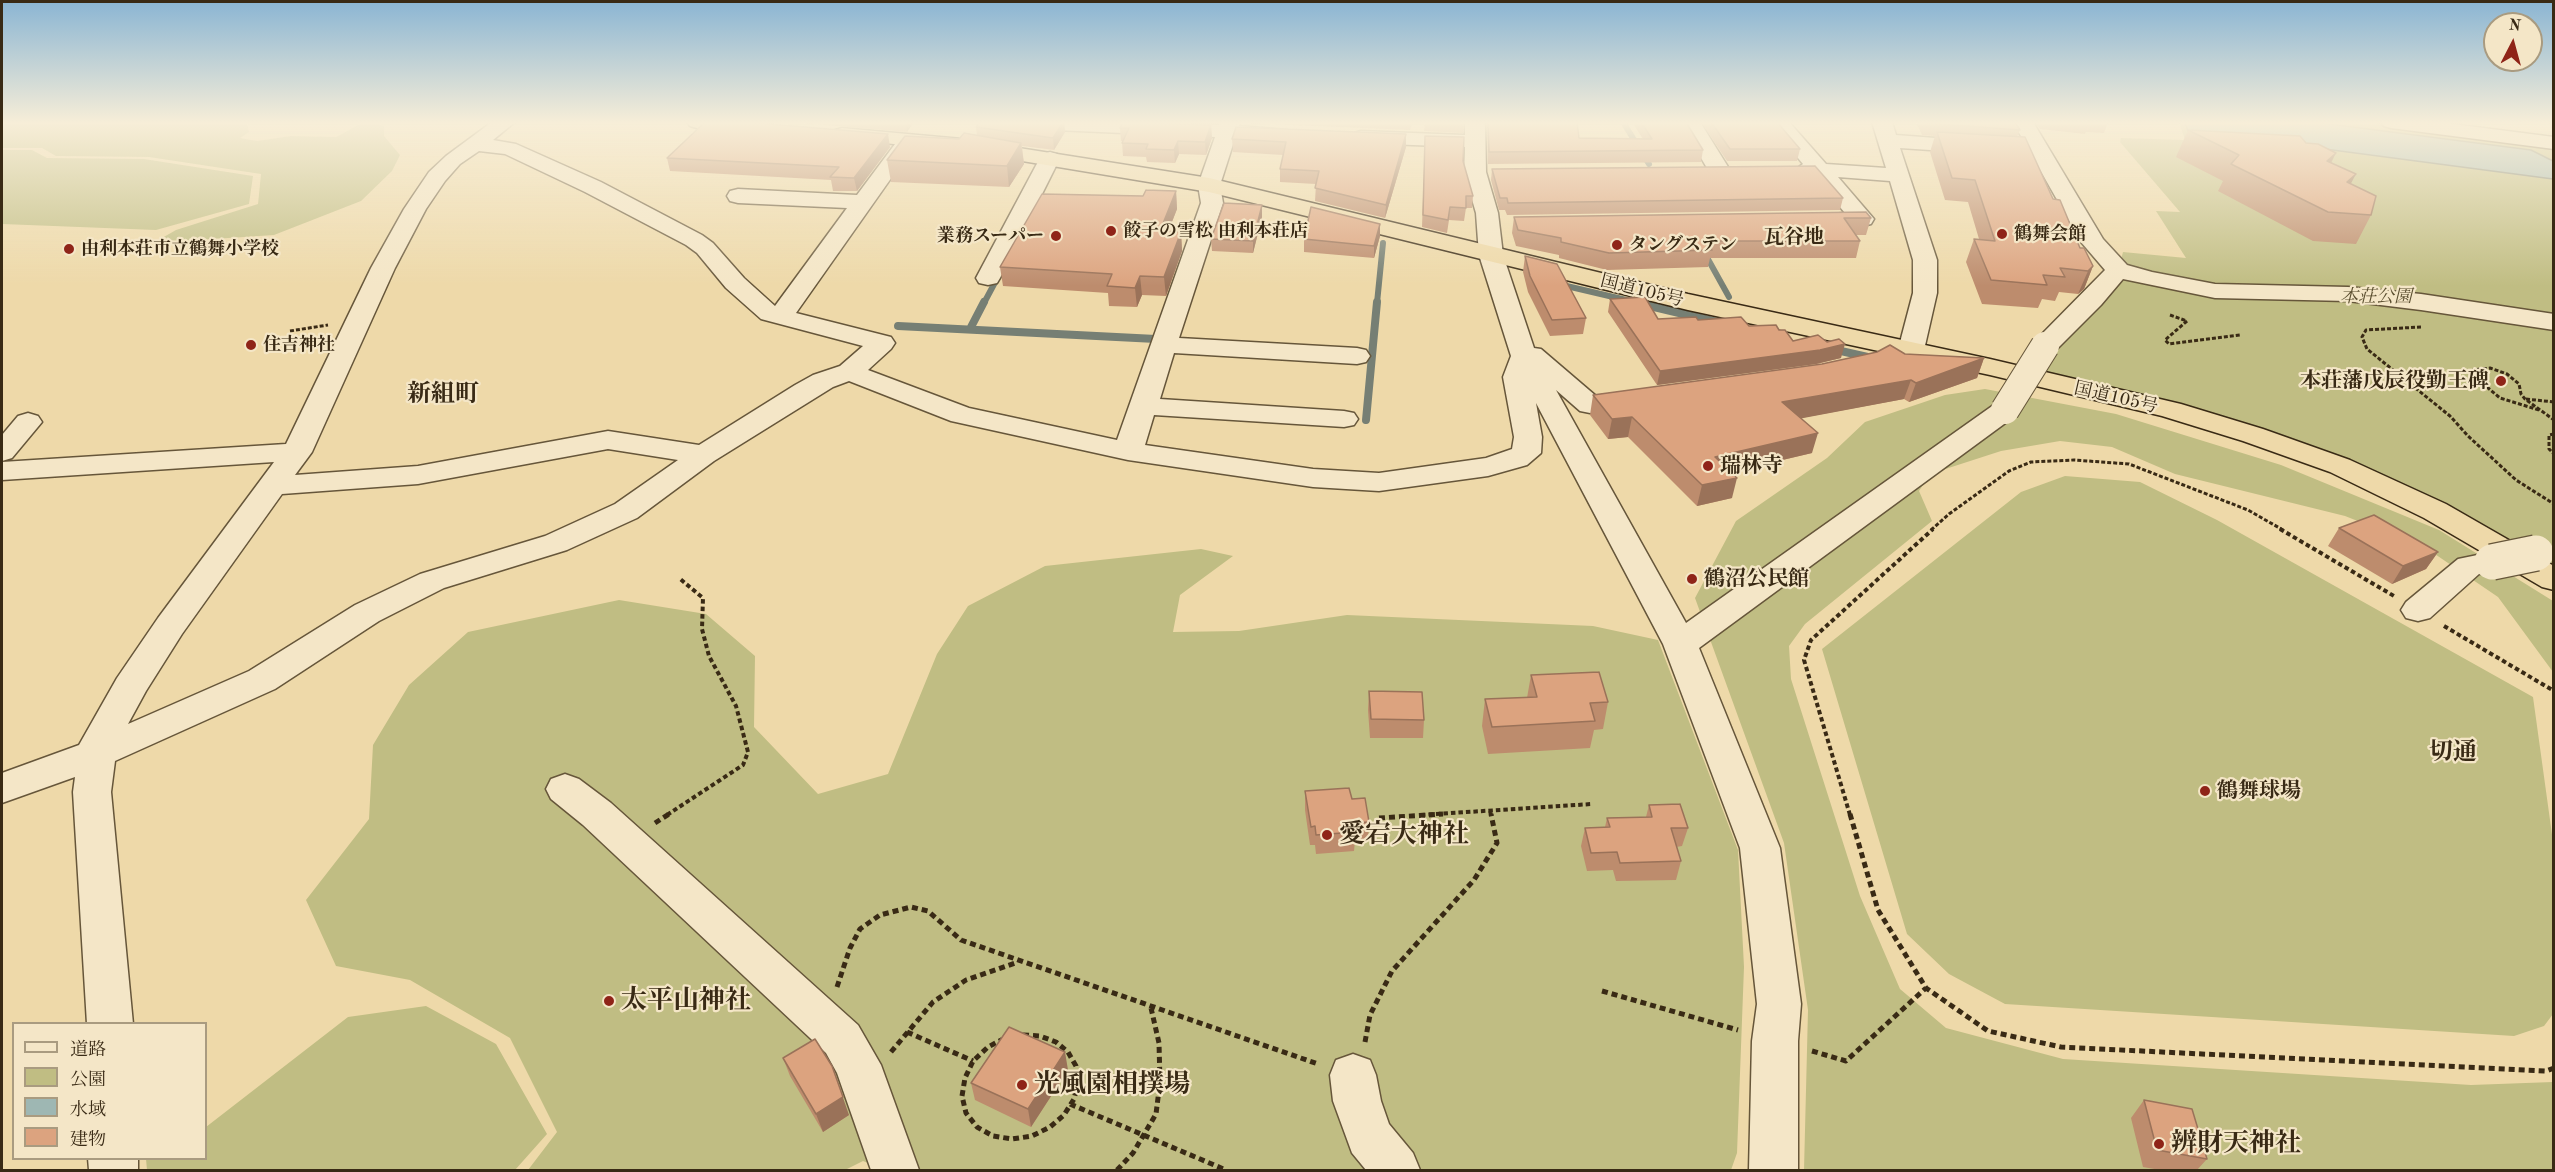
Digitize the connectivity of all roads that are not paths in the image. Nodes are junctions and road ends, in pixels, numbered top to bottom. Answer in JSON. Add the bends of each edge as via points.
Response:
{"nodes":[{"id":1,"x":437,"y":177,"type":"edge"},
{"id":2,"x":571,"y":177,"type":"edge"},
{"id":3,"x":881,"y":177,"type":"edge"},
{"id":4,"x":1040,"y":177,"type":"edge"},
{"id":5,"x":1160,"y":177,"type":"edge"},
{"id":6,"x":1212,"y":177,"type":"edge"},
{"id":7,"x":1476,"y":177,"type":"edge"},
{"id":8,"x":1826,"y":177,"type":"edge"},
{"id":9,"x":1899,"y":177,"type":"edge"},
{"id":10,"x":2046,"y":177,"type":"edge"},
{"id":11,"x":1209,"y":185,"type":"junction"},
{"id":12,"x":738,"y":196,"type":"dead end"},
{"id":13,"x":863,"y":202,"type":"junction"},
{"id":14,"x":1804,"y":220,"type":"edge"},
{"id":15,"x":1488,"y":224,"type":"junction"},
{"id":16,"x":1512,"y":224,"type":"edge"},
{"id":17,"x":1491,"y":255,"type":"junction"},
{"id":18,"x":2118,"y":270,"type":"junction"},
{"id":19,"x":988,"y":278,"type":"dead end"},
{"id":20,"x":780,"y":317,"type":"junction"},
{"id":21,"x":2553,"y":322,"type":"edge"},
{"id":22,"x":1165,"y":345,"type":"junction"},
{"id":23,"x":1911,"y":350,"type":"junction"},
{"id":24,"x":1522,"y":351,"type":"junction"},
{"id":25,"x":1357,"y":356,"type":"dead end"},
{"id":26,"x":850,"y":372,"type":"junction"},
{"id":27,"x":1661,"y":395,"type":"edge"},
{"id":28,"x":1145,"y":406,"type":"junction"},
{"id":29,"x":1344,"y":419,"type":"dead end"},
{"id":30,"x":28,"y":422,"type":"dead end"},
{"id":31,"x":1128,"y":451,"type":"junction"},
{"id":32,"x":2,"y":452,"type":"edge"},
{"id":33,"x":297,"y":452,"type":"junction"},
{"id":34,"x":704,"y":455,"type":"junction"},
{"id":35,"x":2,"y":471,"type":"edge"},
{"id":36,"x":273,"y":486,"type":"junction"},
{"id":37,"x":2545,"y":551,"type":"edge"},
{"id":38,"x":2553,"y":580,"type":"edge"},
{"id":39,"x":2418,"y":610,"type":"road end"},
{"id":40,"x":1680,"y":644,"type":"junction"},
{"id":41,"x":96,"y":754,"type":"junction"},
{"id":42,"x":2,"y":788,"type":"edge"},
{"id":43,"x":565,"y":789,"type":"dead end"},
{"id":44,"x":110,"y":1022,"type":"edge"},
{"id":45,"x":1354,"y":1084,"type":"road end"},
{"id":46,"x":895,"y":1170,"type":"edge"},
{"id":47,"x":1396,"y":1170,"type":"edge"},
{"id":48,"x":1774,"y":1170,"type":"edge"}],
"edges":[{"from":1,"to":33,"type":"street","via":[[402,230]]},
{"from":2,"to":20,"type":"street","via":[[694,240],[735,283],[770,314]]},
{"from":3,"to":13,"type":"street"},
{"from":4,"to":19,"type":"street"},
{"from":5,"to":11,"type":"highway","name":"国道105号"},
{"from":6,"to":11,"type":"street"},
{"from":7,"to":15,"type":"street"},
{"from":8,"to":14,"type":"street","via":[[1863,219]]},
{"from":9,"to":23,"type":"street","via":[[1924,260],[1925,293]]},
{"from":10,"to":18,"type":"street"},
{"from":11,"to":17,"type":"highway","name":"国道105号"},
{"from":11,"to":22,"type":"street","via":[[1212,203]]},
{"from":12,"to":13,"type":"street"},
{"from":13,"to":20,"type":"street"},
{"from":15,"to":16,"type":"street"},
{"from":15,"to":17,"type":"street"},
{"from":17,"to":23,"type":"highway","name":"国道105号","via":[[1688,302],[1872,354]]},
{"from":17,"to":24,"type":"street"},
{"from":18,"to":21,"type":"street","via":[[2215,291],[2348,294]]},
{"from":18,"to":40,"type":"street","bridge":true,"via":[[2045,346],[2005,410]]},
{"from":20,"to":26,"type":"street","via":[[882,343]]},
{"from":22,"to":25,"type":"street"},
{"from":22,"to":28,"type":"street"},
{"from":23,"to":38,"type":"highway","name":"国道105号","via":[[2171,410],[2340,466],[2435,511]]},
{"from":24,"to":27,"type":"street","via":[[1590,405]]},
{"from":24,"to":31,"type":"street","via":[[1517,377],[1528,437],[1526,453],[1488,467],[1379,482],[1313,478]]},
{"from":24,"to":40,"type":"street"},
{"from":26,"to":31,"type":"street","via":[[961,415]]},
{"from":26,"to":34,"type":"street","via":[[805,391]]},
{"from":28,"to":29,"type":"street"},
{"from":28,"to":31,"type":"street"},
{"from":30,"to":32,"type":"street"},
{"from":33,"to":35,"type":"street"},
{"from":33,"to":36,"type":"street"},
{"from":34,"to":36,"type":"street","via":[[609,440],[418,476]]},
{"from":34,"to":41,"type":"street","via":[[626,511],[556,543],[432,581],[368,613],[262,680]]},
{"from":36,"to":41,"type":"street","via":[[170,626],[130,687]]},
{"from":37,"to":39,"type":"street","bridge":true,"via":[[2469,567]]},
{"from":40,"to":48,"type":"street","via":[[1760,848],[1779,1004]]},
{"from":41,"to":42,"type":"street"},
{"from":41,"to":44,"type":"street","via":[[92,792]]},
{"from":43,"to":46,"type":"street","via":[[842,1039],[858,1065]]},
{"from":45,"to":47,"type":"street","via":[[1369,1137]]}]}
